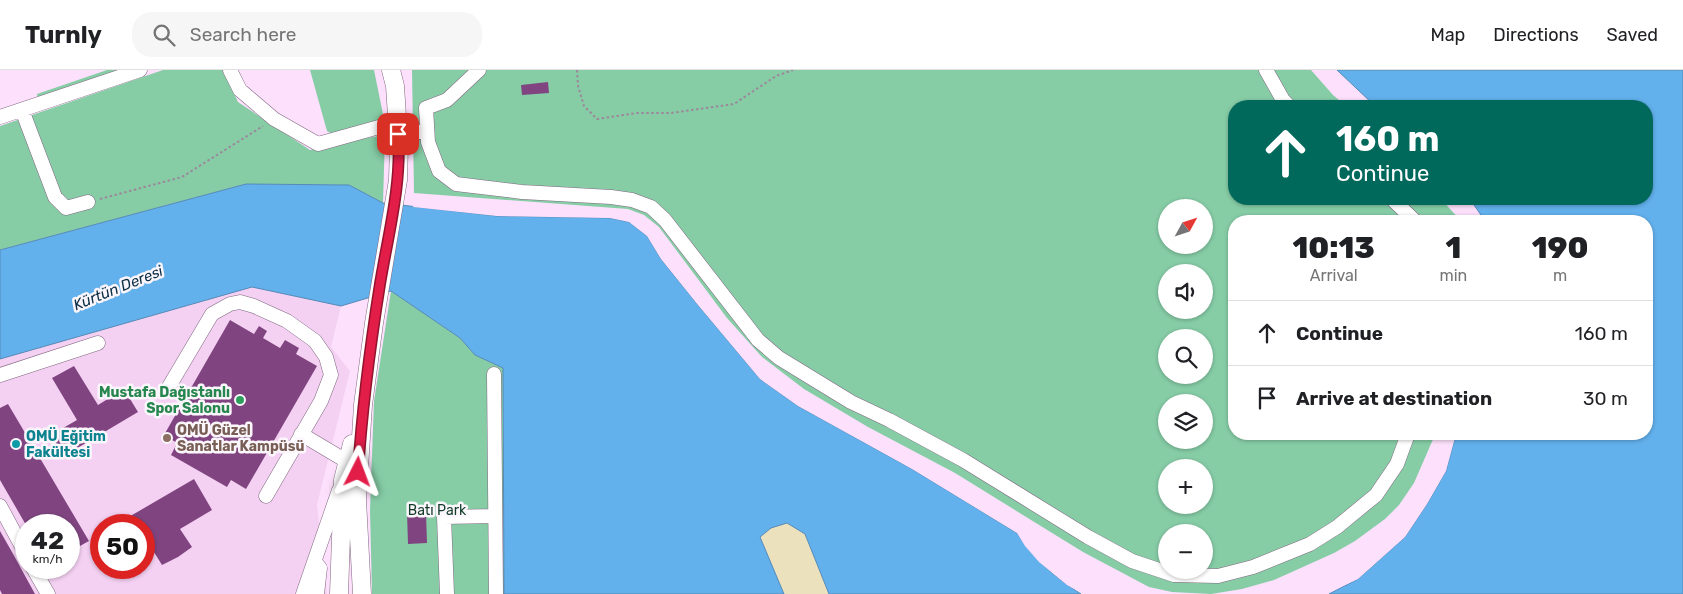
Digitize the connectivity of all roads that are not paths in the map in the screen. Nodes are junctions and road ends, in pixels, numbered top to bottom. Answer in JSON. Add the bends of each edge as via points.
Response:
{"nodes":[{"id":1,"x":140,"y":70,"type":"edge"},
{"id":2,"x":230,"y":70,"type":"edge"},
{"id":3,"x":391,"y":70,"type":"edge"},
{"id":4,"x":479,"y":70,"type":"edge"},
{"id":5,"x":1266,"y":70,"type":"edge"},
{"id":6,"x":1283,"y":100,"type":"edge"},
{"id":7,"x":22,"y":110,"type":"junction"},
{"id":8,"x":0,"y":117,"type":"edge"},
{"id":9,"x":397,"y":122,"type":"junction"},
{"id":10,"x":427,"y":131,"type":"junction"},
{"id":11,"x":88,"y":202,"type":"road end"},
{"id":12,"x":1400,"y":205,"type":"edge"},
{"id":13,"x":1410,"y":215,"type":"edge"},
{"id":14,"x":98,"y":344,"type":"dead end"},
{"id":15,"x":494,"y":374,"type":"dead end"},
{"id":16,"x":0,"y":375,"type":"edge"},
{"id":17,"x":167,"y":390,"type":"dead end"},
{"id":18,"x":363,"y":405,"type":"junction"},
{"id":19,"x":301,"y":434,"type":"junction"},
{"id":20,"x":1406,"y":440,"type":"edge"},
{"id":21,"x":348,"y":462,"type":"junction"},
{"id":22,"x":343,"y":480,"type":"junction"},
{"id":23,"x":266,"y":496,"type":"dead end"},
{"id":24,"x":0,"y":506,"type":"edge"},
{"id":25,"x":495,"y":516,"type":"junction"},
{"id":26,"x":15,"y":534,"type":"edge"},
{"id":27,"x":312,"y":558,"type":"junction"},
{"id":28,"x":39,"y":579,"type":"edge"},
{"id":29,"x":48,"y":594,"type":"edge"},
{"id":30,"x":303,"y":594,"type":"edge"},
{"id":31,"x":317,"y":594,"type":"edge"},
{"id":32,"x":339,"y":594,"type":"edge"},
{"id":33,"x":362,"y":594,"type":"edge"},
{"id":34,"x":447,"y":594,"type":"edge"},
{"id":35,"x":496,"y":594,"type":"edge"}],
"edges":[{"from":1,"to":7,"type":"street"},
{"from":2,"to":9,"type":"street","via":[[240,90],[274,119],[318,144]]},
{"from":3,"to":9,"type":"main road"},
{"from":4,"to":10,"type":"street","via":[[447,100],[426,108]]},
{"from":5,"to":6,"type":"street"},
{"from":7,"to":8,"type":"street"},
{"from":7,"to":11,"type":"street","via":[[55,197],[66,208]]},
{"from":9,"to":10,"type":"street","via":[[412,133]]},
{"from":9,"to":18,"type":"main road","via":[[398,180]]},
{"from":10,"to":20,"type":"street","via":[[439,171],[456,184],[611,197],[651,207],[666,220],[758,340],[779,358],[850,402],[963,460],[1088,537],[1132,561],[1174,575],[1218,576],[1253,567],[1317,540],[1376,495],[1397,464]]},
{"from":12,"to":13,"type":"street"},
{"from":14,"to":16,"type":"street"},
{"from":15,"to":25,"type":"street"},
{"from":17,"to":19,"type":"street","via":[[212,314],[240,302],[254,306],[287,321],[315,341],[326,357],[331,375],[321,401]]},
{"from":18,"to":21,"type":"main road"},
{"from":18,"to":33,"type":"main road","via":[[356,500]]},
{"from":19,"to":21,"type":"street"},
{"from":19,"to":23,"type":"street"},
{"from":21,"to":22,"type":"main road"},
{"from":22,"to":27,"type":"street"},
{"from":22,"to":32,"type":"main road"},
{"from":24,"to":26,"type":"street"},
{"from":25,"to":34,"type":"street","via":[[444,517]]},
{"from":25,"to":35,"type":"street"},
{"from":27,"to":30,"type":"street"},
{"from":27,"to":31,"type":"street","via":[[320,568]]},
{"from":28,"to":29,"type":"street"}]}
